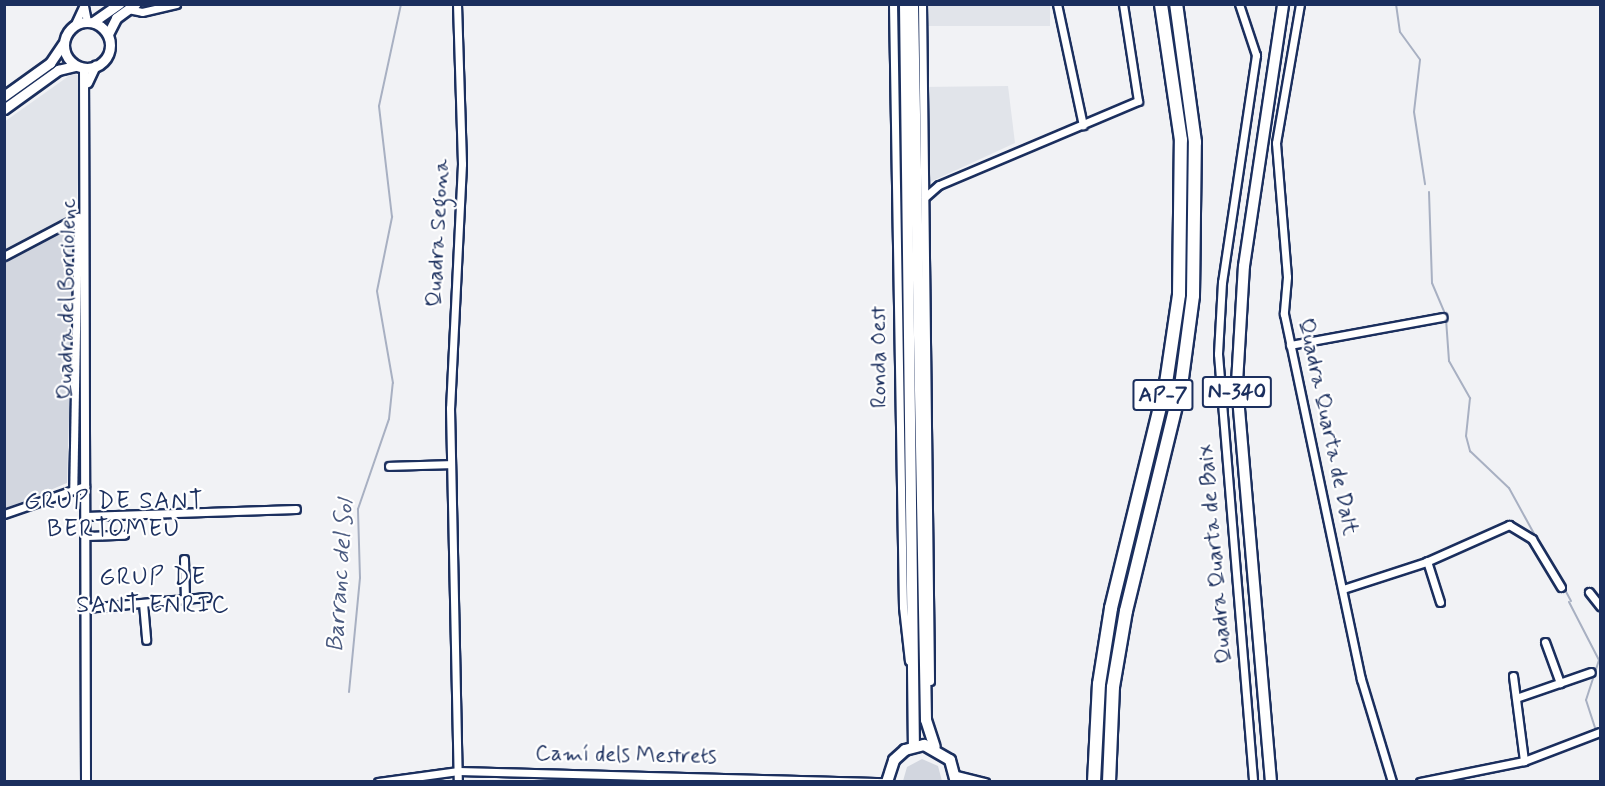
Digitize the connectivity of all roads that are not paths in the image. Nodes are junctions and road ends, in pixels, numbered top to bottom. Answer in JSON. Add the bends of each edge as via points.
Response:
{"nodes":[{"id":1,"x":119,"y":4,"type":"edge"},
{"id":2,"x":153,"y":4,"type":"edge"},
{"id":3,"x":176,"y":4,"type":"edge"},
{"id":4,"x":457,"y":4,"type":"edge"},
{"id":5,"x":893,"y":4,"type":"edge"},
{"id":6,"x":905,"y":4,"type":"edge"},
{"id":7,"x":913,"y":4,"type":"edge"},
{"id":8,"x":922,"y":4,"type":"edge"},
{"id":9,"x":1057,"y":4,"type":"edge"},
{"id":10,"x":1123,"y":4,"type":"edge"},
{"id":11,"x":1161,"y":4,"type":"edge"},
{"id":12,"x":1176,"y":4,"type":"edge"},
{"id":13,"x":1239,"y":4,"type":"edge"},
{"id":14,"x":1283,"y":4,"type":"edge"},
{"id":15,"x":1300,"y":4,"type":"edge"},
{"id":16,"x":85,"y":5,"type":"edge"},
{"id":17,"x":131,"y":7,"type":"edge"},
{"id":18,"x":161,"y":8,"type":"junction"},
{"id":19,"x":90,"y":21,"type":"junction"},
{"id":20,"x":75,"y":24,"type":"junction"},
{"id":21,"x":108,"y":34,"type":"junction"},
{"id":22,"x":63,"y":44,"type":"junction"},
{"id":23,"x":96,"y":66,"type":"junction"},
{"id":24,"x":80,"y":67,"type":"junction"},
{"id":25,"x":88,"y":83,"type":"junction"},
{"id":26,"x":4,"y":96,"type":"edge"},
{"id":27,"x":4,"y":109,"type":"edge"},
{"id":28,"x":1083,"y":125,"type":"junction"},
{"id":29,"x":925,"y":175,"type":"junction"},
{"id":30,"x":939,"y":185,"type":"junction"},
{"id":31,"x":926,"y":197,"type":"junction"},
{"id":32,"x":4,"y":256,"type":"edge"},
{"id":33,"x":1442,"y":317,"type":"dead end"},
{"id":34,"x":1290,"y":345,"type":"junction"},
{"id":35,"x":451,"y":464,"type":"junction"},
{"id":36,"x":389,"y":466,"type":"dead end"},
{"id":37,"x":85,"y":486,"type":"junction"},
{"id":38,"x":73,"y":490,"type":"junction"},
{"id":39,"x":296,"y":509,"type":"dead end"},
{"id":40,"x":4,"y":514,"type":"edge"},
{"id":41,"x":86,"y":516,"type":"junction"},
{"id":42,"x":124,"y":534,"type":"dead end"},
{"id":43,"x":86,"y":536,"type":"junction"},
{"id":44,"x":184,"y":559,"type":"dead end"},
{"id":45,"x":1427,"y":561,"type":"junction"},
{"id":46,"x":1561,"y":587,"type":"dead end"},
{"id":47,"x":1343,"y":589,"type":"junction"},
{"id":48,"x":1589,"y":592,"type":"dead end"},
{"id":49,"x":207,"y":597,"type":"dead end"},
{"id":50,"x":185,"y":599,"type":"junction"},
{"id":51,"x":1440,"y":602,"type":"dead end"},
{"id":52,"x":143,"y":603,"type":"junction"},
{"id":53,"x":1600,"y":606,"type":"edge"},
{"id":54,"x":86,"y":608,"type":"junction"},
{"id":55,"x":146,"y":640,"type":"dead end"},
{"id":56,"x":1545,"y":642,"type":"dead end"},
{"id":57,"x":1592,"y":672,"type":"dead end"},
{"id":58,"x":1513,"y":676,"type":"dead end"},
{"id":59,"x":1560,"y":683,"type":"junction"},
{"id":60,"x":1516,"y":698,"type":"junction"},
{"id":61,"x":921,"y":707,"type":"junction"},
{"id":62,"x":1600,"y":732,"type":"edge"},
{"id":63,"x":914,"y":746,"type":"junction"},
{"id":64,"x":935,"y":747,"type":"junction"},
{"id":65,"x":1524,"y":761,"type":"junction"},
{"id":66,"x":458,"y":771,"type":"junction"},
{"id":67,"x":887,"y":779,"type":"edge"},
{"id":68,"x":962,"y":779,"type":"edge"},
{"id":69,"x":86,"y":782,"type":"edge"},
{"id":70,"x":378,"y":782,"type":"edge"},
{"id":71,"x":458,"y":782,"type":"edge"},
{"id":72,"x":984,"y":782,"type":"edge"},
{"id":73,"x":1094,"y":782,"type":"edge"},
{"id":74,"x":1109,"y":782,"type":"edge"},
{"id":75,"x":1253,"y":782,"type":"edge"},
{"id":76,"x":1271,"y":782,"type":"edge"},
{"id":77,"x":1392,"y":782,"type":"edge"},
{"id":78,"x":1420,"y":782,"type":"edge"}],
"edges":[{"from":1,"to":19,"type":"main road"},
{"from":2,"to":18,"type":"street"},
{"from":3,"to":18,"type":"street"},
{"from":4,"to":35,"type":"street","name":"Quadra Segona","via":[[462,164]]},
{"from":5,"to":61,"type":"street","name":"Ronda Oest","via":[[903,607]]},
{"from":6,"to":61,"type":"main road","name":"Ronda Oest"},
{"from":7,"to":61,"type":"main road","name":"Ronda Oest"},
{"from":8,"to":29,"type":"street","name":"Ronda Oest"},
{"from":9,"to":28,"type":"street"},
{"from":10,"to":28,"type":"street","via":[[1138,101]]},
{"from":11,"to":73,"type":"highway","number":"AP-7","via":[[1181,140],[1179,295],[1166,383],[1111,608],[1099,684]]},
{"from":12,"to":74,"type":"highway","number":"AP-7","via":[[1196,142],[1193,296],[1181,386],[1126,611],[1113,687]]},
{"from":13,"to":75,"type":"street","name":"Quadra Quarta de Baix","via":[[1256,55],[1222,282],[1218,354]]},
{"from":14,"to":76,"type":"main road","number":"N-340","via":[[1244,266],[1237,382]]},
{"from":15,"to":34,"type":"street","name":"Quadra Quarta de Dalt","via":[[1276,143]]},
{"from":16,"to":19,"type":"street"},
{"from":16,"to":20,"type":"street"},
{"from":17,"to":18,"type":"street"},
{"from":17,"to":21,"type":"main road"},
{"from":19,"to":20,"type":"main road"},
{"from":19,"to":21,"type":"main road"},
{"from":20,"to":22,"type":"main road"},
{"from":21,"to":23,"type":"main road","via":[[106,58]]},
{"from":22,"to":24,"type":"main road"},
{"from":22,"to":26,"type":"main road","via":[[50,63]]},
{"from":23,"to":24,"type":"main road"},
{"from":23,"to":25,"type":"street","name":"Quadra del Borriolenc"},
{"from":24,"to":25,"type":"street","name":"Quadra del Borriolenc"},
{"from":24,"to":27,"type":"main road","via":[[58,70]]},
{"from":25,"to":37,"type":"street","name":"Quadra del Borriolenc"},
{"from":28,"to":30,"type":"street"},
{"from":29,"to":30,"type":"street"},
{"from":29,"to":31,"type":"street","name":"Ronda Oest"},
{"from":30,"to":31,"type":"street"},
{"from":31,"to":61,"type":"street","name":"Ronda Oest","via":[[933,639]]},
{"from":32,"to":38,"type":"street","via":[[78,217]]},
{"from":33,"to":34,"type":"street"},
{"from":34,"to":47,"type":"street","name":"Quadra Quarta de Dalt"},
{"from":35,"to":36,"type":"street"},
{"from":35,"to":66,"type":"street","name":"Quadra Segona"},
{"from":37,"to":38,"type":"street"},
{"from":37,"to":41,"type":"street","name":"Quadra del Borriolenc"},
{"from":38,"to":40,"type":"street"},
{"from":39,"to":41,"type":"street"},
{"from":41,"to":43,"type":"street","name":"Quadra del Borriolenc"},
{"from":42,"to":43,"type":"street"},
{"from":43,"to":54,"type":"street","name":"Quadra del Borriolenc"},
{"from":44,"to":50,"type":"street"},
{"from":45,"to":46,"type":"street","via":[[1509,525],[1532,539]]},
{"from":45,"to":47,"type":"street"},
{"from":45,"to":51,"type":"street"},
{"from":47,"to":77,"type":"street","name":"Quadra Quarta de Dalt","via":[[1361,679]]},
{"from":48,"to":53,"type":"street"},
{"from":49,"to":50,"type":"street"},
{"from":50,"to":52,"type":"street"},
{"from":52,"to":54,"type":"street"},
{"from":52,"to":55,"type":"street"},
{"from":54,"to":69,"type":"street","name":"Quadra del Borriolenc"},
{"from":56,"to":59,"type":"street"},
{"from":57,"to":59,"type":"street"},
{"from":58,"to":60,"type":"street"},
{"from":59,"to":60,"type":"street"},
{"from":60,"to":65,"type":"street"},
{"from":61,"to":63,"type":"main road","name":"Ronda Oest"},
{"from":61,"to":64,"type":"main road","name":"Ronda Oest"},
{"from":62,"to":65,"type":"street"},
{"from":63,"to":64,"type":"main road"},
{"from":63,"to":67,"type":"main road","via":[[894,760]]},
{"from":64,"to":68,"type":"main road","via":[[950,760]]},
{"from":65,"to":78,"type":"street"},
{"from":66,"to":67,"type":"street","name":"Camí dels Mestrets"},
{"from":66,"to":70,"type":"street","name":"Camí dels Mestrets"},
{"from":66,"to":71,"type":"street","name":"Quadra Segona"},
{"from":68,"to":72,"type":"street"}]}
